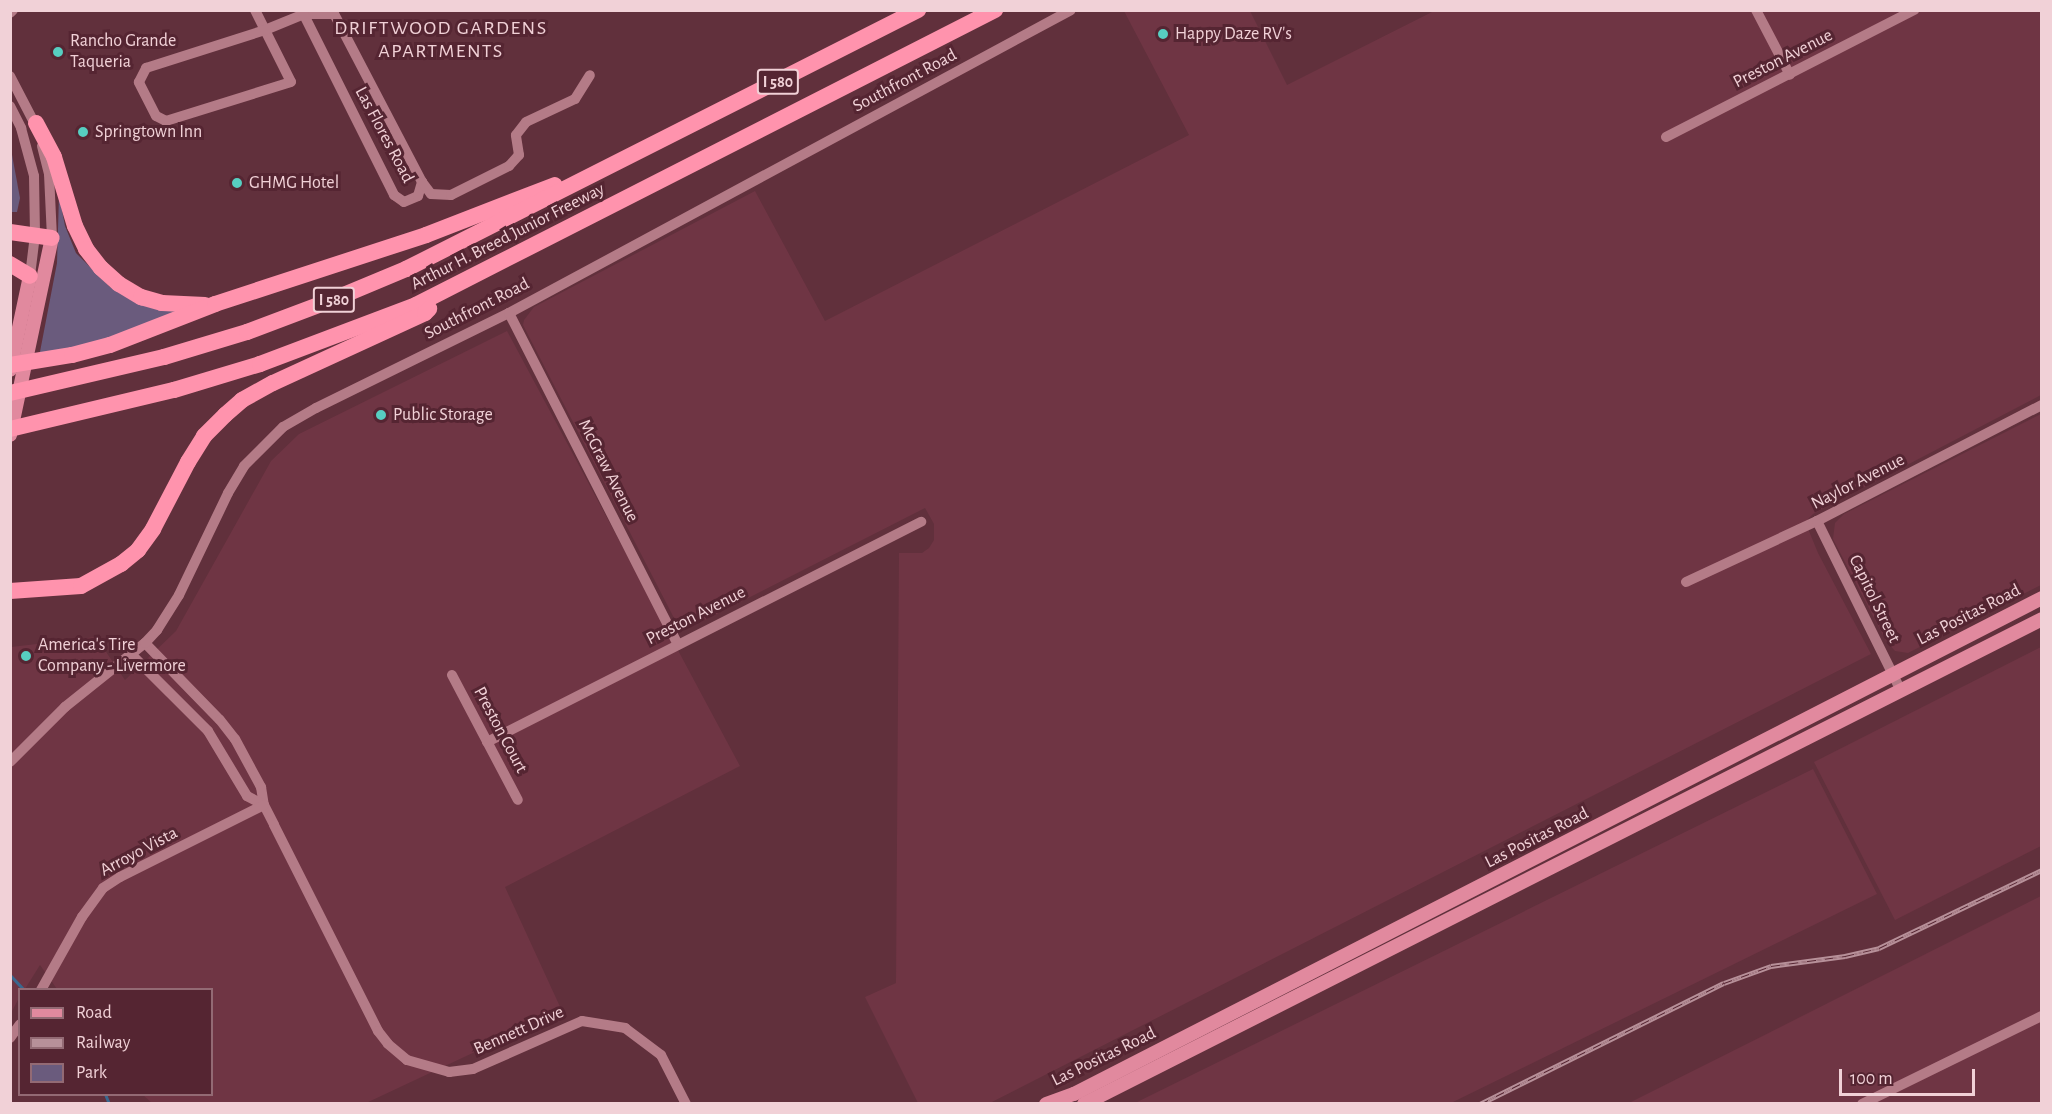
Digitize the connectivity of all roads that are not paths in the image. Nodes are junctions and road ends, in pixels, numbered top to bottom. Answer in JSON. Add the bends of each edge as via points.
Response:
{"nodes":[{"id":1,"x":255,"y":10,"type":"edge"},
{"id":2,"x":918,"y":10,"type":"edge"},
{"id":3,"x":995,"y":10,"type":"edge"},
{"id":4,"x":1071,"y":10,"type":"edge"},
{"id":5,"x":1756,"y":10,"type":"edge"},
{"id":6,"x":1914,"y":10,"type":"edge"},
{"id":7,"x":303,"y":12,"type":"edge"},
{"id":8,"x":333,"y":12,"type":"edge"},
{"id":9,"x":265,"y":30,"type":"junction"},
{"id":10,"x":590,"y":75,"type":"dead end"},
{"id":11,"x":1790,"y":75,"type":"junction"},
{"id":12,"x":10,"y":76,"type":"edge"},
{"id":13,"x":10,"y":106,"type":"edge"},
{"id":14,"x":36,"y":123,"type":"junction"},
{"id":15,"x":1666,"y":137,"type":"dead end"},
{"id":16,"x":636,"y":152,"type":"junction"},
{"id":17,"x":422,"y":182,"type":"junction"},
{"id":18,"x":10,"y":232,"type":"edge"},
{"id":19,"x":35,"y":235,"type":"junction"},
{"id":20,"x":52,"y":238,"type":"junction"},
{"id":21,"x":10,"y":264,"type":"edge"},
{"id":22,"x":30,"y":276,"type":"junction"},
{"id":23,"x":444,"y":292,"type":"junction"},
{"id":24,"x":214,"y":304,"type":"junction"},
{"id":25,"x":509,"y":313,"type":"junction"},
{"id":26,"x":10,"y":367,"type":"edge"},
{"id":27,"x":10,"y":393,"type":"edge"},
{"id":28,"x":2042,"y":405,"type":"edge"},
{"id":29,"x":10,"y":429,"type":"edge"},
{"id":30,"x":10,"y":435,"type":"edge"},
{"id":31,"x":1817,"y":521,"type":"junction"},
{"id":32,"x":921,"y":522,"type":"dead end"},
{"id":33,"x":10,"y":580,"type":"edge"},
{"id":34,"x":1686,"y":582,"type":"dead end"},
{"id":35,"x":40,"y":589,"type":"junction"},
{"id":36,"x":10,"y":591,"type":"edge"},
{"id":37,"x":2042,"y":598,"type":"edge"},
{"id":38,"x":2042,"y":619,"type":"edge"},
{"id":39,"x":1999,"y":641,"type":"junction"},
{"id":40,"x":145,"y":643,"type":"junction"},
{"id":41,"x":678,"y":644,"type":"junction"},
{"id":42,"x":131,"y":654,"type":"junction"},
{"id":43,"x":1893,"y":674,"type":"junction"},
{"id":44,"x":452,"y":675,"type":"dead end"},
{"id":45,"x":1901,"y":691,"type":"junction"},
{"id":46,"x":488,"y":742,"type":"junction"},
{"id":47,"x":10,"y":762,"type":"edge"},
{"id":48,"x":518,"y":800,"type":"dead end"},
{"id":49,"x":264,"y":805,"type":"junction"},
{"id":50,"x":42,"y":988,"type":"edge"},
{"id":51,"x":2042,"y":1016,"type":"edge"},
{"id":52,"x":686,"y":1104,"type":"edge"},
{"id":53,"x":1046,"y":1104,"type":"edge"},
{"id":54,"x":1084,"y":1104,"type":"edge"},
{"id":55,"x":1862,"y":1104,"type":"edge"}],
"edges":[{"from":1,"to":9,"type":"street"},
{"from":2,"to":16,"type":"highway","name":"Arthur H. Breed Junior Freeway","number":"I 580"},
{"from":3,"to":23,"type":"highway","name":"Arthur H. Breed Junior Freeway","number":"I 580"},
{"from":4,"to":25,"type":"street","name":"Southfront Road"},
{"from":5,"to":11,"type":"street"},
{"from":6,"to":11,"type":"street","name":"Preston Avenue"},
{"from":7,"to":8,"type":"street"},
{"from":7,"to":9,"type":"street"},
{"from":7,"to":17,"type":"street","name":"Las Flores Road","via":[[394,195],[404,202],[418,196]]},
{"from":8,"to":17,"type":"street","name":"Las Flores Road"},
{"from":9,"to":9,"type":"street","via":[[146,68],[139,82],[156,116],[166,121],[291,82]]},
{"from":10,"to":17,"type":"street","via":[[575,99],[526,123],[516,135],[519,155],[509,166],[451,195],[431,194]]},
{"from":11,"to":15,"type":"street","name":"Preston Avenue"},
{"from":12,"to":14,"type":"street"},
{"from":13,"to":19,"type":"street","via":[[21,128],[34,176]]},
{"from":14,"to":20,"type":"street","via":[[49,174]]},
{"from":14,"to":24,"type":"highway","via":[[54,157],[75,226],[101,268],[141,297],[184,305]]},
{"from":16,"to":24,"type":"highway","via":[[426,235]]},
{"from":16,"to":27,"type":"highway","name":"Arthur H. Breed Junior Freeway","number":"I 580","via":[[493,228],[327,302],[164,357]]},
{"from":18,"to":19,"type":"highway"},
{"from":19,"to":20,"type":"highway"},
{"from":19,"to":22,"type":"street"},
{"from":20,"to":30,"type":"main road"},
{"from":21,"to":22,"type":"highway"},
{"from":22,"to":26,"type":"main road"},
{"from":23,"to":29,"type":"highway","name":"Arthur H. Breed Junior Freeway","number":"I 580","via":[[260,364],[174,390]]},
{"from":23,"to":35,"type":"highway","via":[[425,313],[302,368],[242,400],[204,436],[138,550],[106,574],[81,586]]},
{"from":24,"to":26,"type":"highway","via":[[110,345]]},
{"from":25,"to":40,"type":"street","name":"Southfront Road","via":[[312,410],[264,443],[244,466],[179,595]]},
{"from":25,"to":41,"type":"street","name":"McGraw Avenue"},
{"from":28,"to":31,"type":"street","name":"Naylor Avenue"},
{"from":31,"to":34,"type":"street","name":"Naylor Avenue"},
{"from":31,"to":43,"type":"street","name":"Capitol Street"},
{"from":32,"to":41,"type":"street","name":"Preston Avenue"},
{"from":33,"to":35,"type":"highway"},
{"from":35,"to":36,"type":"highway"},
{"from":37,"to":39,"type":"main road","via":[[2036,610],[1996,631]]},
{"from":37,"to":43,"type":"main road","name":"Las Positas Road"},
{"from":38,"to":39,"type":"main road","name":"Las Positas Road"},
{"from":39,"to":45,"type":"main road","name":"Las Positas Road"},
{"from":40,"to":42,"type":"street","name":"Southfront Road"},
{"from":40,"to":49,"type":"street","name":"Bennett Drive","via":[[235,740],[261,787]]},
{"from":41,"to":46,"type":"street","name":"Preston Avenue"},
{"from":42,"to":47,"type":"street","name":"Southfront Road","via":[[65,707]]},
{"from":42,"to":49,"type":"street","name":"Bennett Drive","via":[[208,731],[247,796]]},
{"from":43,"to":45,"type":"street","name":"Capitol Street"},
{"from":43,"to":53,"type":"main road","name":"Las Positas Road","via":[[1074,1094]]},
{"from":44,"to":46,"type":"street","name":"Preston Court"},
{"from":45,"to":54,"type":"main road","name":"Las Positas Road"},
{"from":46,"to":48,"type":"street","name":"Preston Court"},
{"from":49,"to":50,"type":"street","name":"Arroyo Vista","via":[[103,888]]},
{"from":49,"to":52,"type":"street","name":"Bennett Drive","via":[[378,1031],[407,1060],[449,1072],[473,1069],[582,1021],[625,1028],[661,1055]]},
{"from":51,"to":55,"type":"street"}]}
